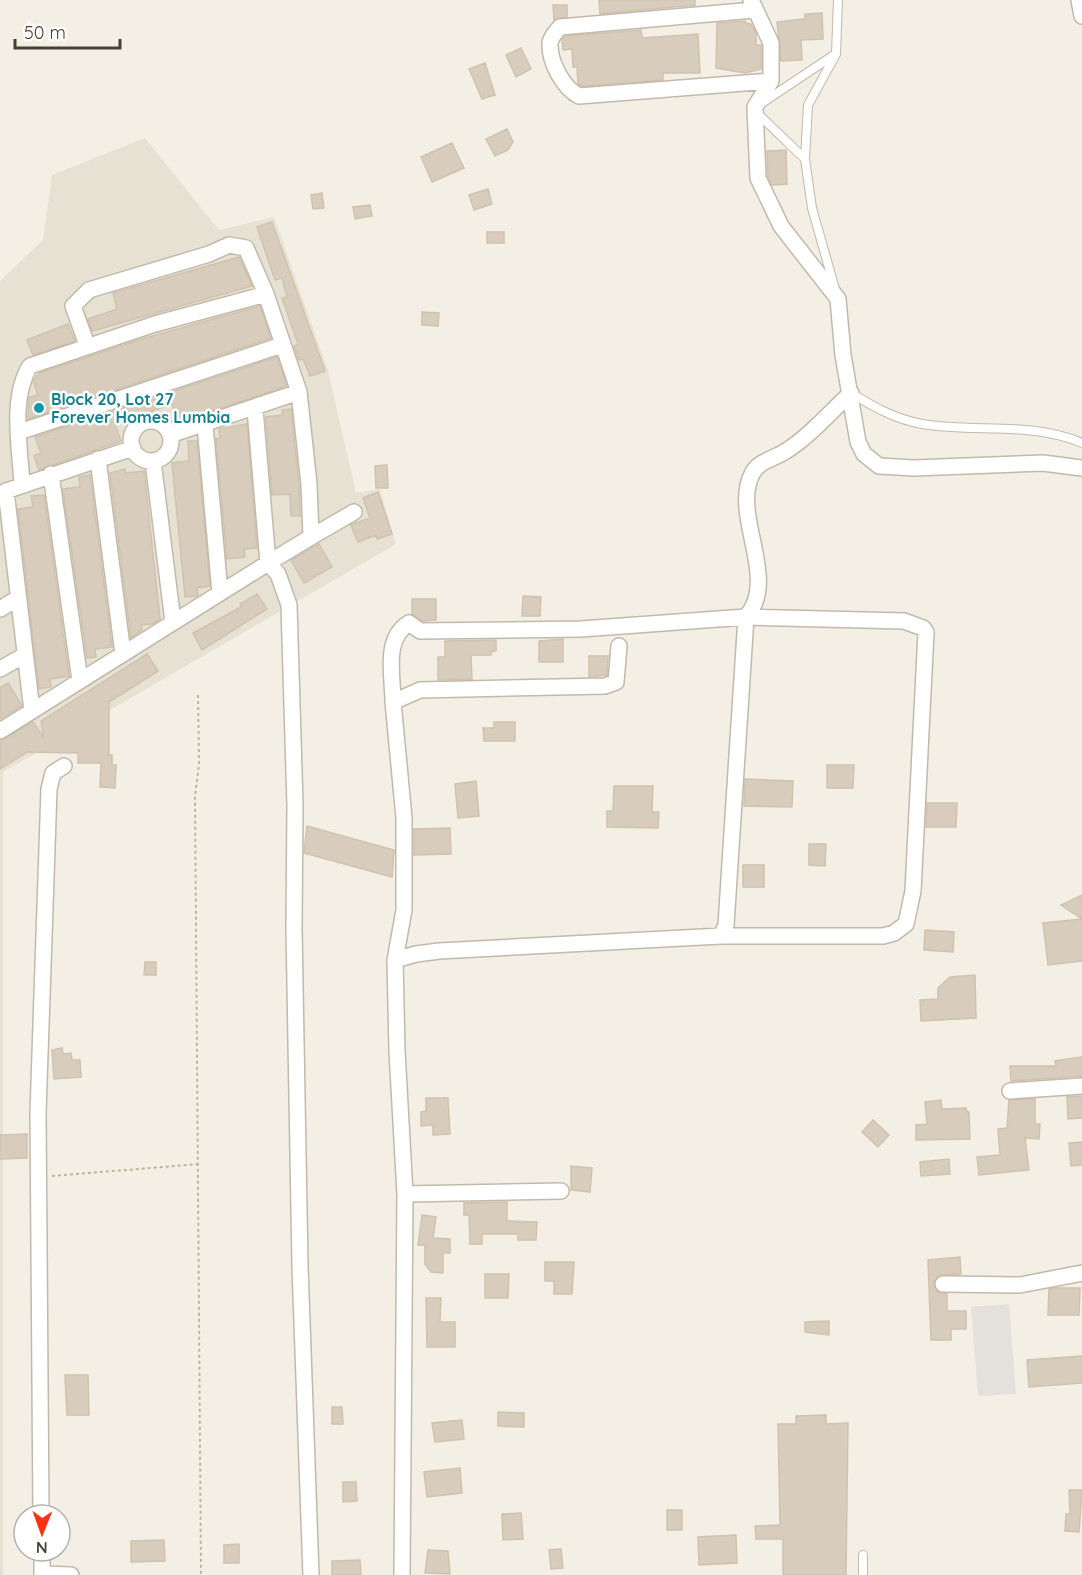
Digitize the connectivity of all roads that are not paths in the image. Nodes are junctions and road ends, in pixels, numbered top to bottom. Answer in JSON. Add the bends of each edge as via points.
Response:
{"nodes":[{"id":1,"x":838,"y":0,"type":"edge"},
{"id":2,"x":1079,"y":0,"type":"edge"},
{"id":3,"x":753,"y":5,"type":"edge"},
{"id":4,"x":1082,"y":16,"type":"edge"},
{"id":5,"x":836,"y":54,"type":"junction"},
{"id":6,"x":771,"y":81,"type":"junction"},
{"id":7,"x":756,"y":110,"type":"junction"},
{"id":8,"x":805,"y":159,"type":"junction"},
{"id":9,"x":266,"y":294,"type":"junction"},
{"id":10,"x":838,"y":299,"type":"junction"},
{"id":11,"x":87,"y":345,"type":"junction"},
{"id":12,"x":282,"y":345,"type":"junction"},
{"id":13,"x":299,"y":393,"type":"junction"},
{"id":14,"x":851,"y":393,"type":"junction"},
{"id":15,"x":255,"y":409,"type":"junction"},
{"id":16,"x":205,"y":425,"type":"junction"},
{"id":17,"x":19,"y":432,"type":"junction"},
{"id":18,"x":171,"y":435,"type":"junction"},
{"id":19,"x":1082,"y":443,"type":"edge"},
{"id":20,"x":132,"y":448,"type":"junction"},
{"id":21,"x":98,"y":459,"type":"junction"},
{"id":22,"x":153,"y":461,"type":"junction"},
{"id":23,"x":1082,"y":468,"type":"edge"},
{"id":24,"x":51,"y":474,"type":"junction"},
{"id":25,"x":22,"y":484,"type":"junction"},
{"id":26,"x":354,"y":512,"type":"dead end"},
{"id":27,"x":4,"y":521,"type":"edge"},
{"id":28,"x":311,"y":537,"type":"junction"},
{"id":29,"x":268,"y":563,"type":"junction"},
{"id":30,"x":220,"y":593,"type":"junction"},
{"id":31,"x":18,"y":598,"type":"junction"},
{"id":32,"x":0,"y":609,"type":"edge"},
{"id":33,"x":746,"y":617,"type":"junction"},
{"id":34,"x":173,"y":622,"type":"junction"},
{"id":35,"x":619,"y":646,"type":"dead end"},
{"id":36,"x":123,"y":654,"type":"junction"},
{"id":37,"x":25,"y":655,"type":"junction"},
{"id":38,"x":0,"y":669,"type":"edge"},
{"id":39,"x":80,"y":681,"type":"junction"},
{"id":40,"x":393,"y":702,"type":"junction"},
{"id":41,"x":32,"y":711,"type":"junction"},
{"id":42,"x":0,"y":731,"type":"edge"},
{"id":43,"x":63,"y":766,"type":"dead end"},
{"id":44,"x":721,"y":936,"type":"junction"},
{"id":45,"x":395,"y":960,"type":"junction"},
{"id":46,"x":1082,"y":1086,"type":"edge"},
{"id":47,"x":1010,"y":1091,"type":"dead end"},
{"id":48,"x":561,"y":1191,"type":"dead end"},
{"id":49,"x":405,"y":1194,"type":"junction"},
{"id":50,"x":1082,"y":1273,"type":"edge"},
{"id":51,"x":943,"y":1284,"type":"dead end"},
{"id":52,"x":41,"y":1503,"type":"edge"},
{"id":53,"x":863,"y":1555,"type":"dead end"},
{"id":54,"x":42,"y":1574,"type":"edge"},
{"id":55,"x":71,"y":1575,"type":"edge"},
{"id":56,"x":311,"y":1575,"type":"edge"},
{"id":57,"x":402,"y":1575,"type":"edge"},
{"id":58,"x":863,"y":1575,"type":"edge"}],
"edges":[{"from":1,"to":5,"type":"lane"},
{"from":2,"to":4,"type":"street"},
{"from":3,"to":6,"type":"street","via":[[771,43]]},
{"from":3,"to":6,"type":"street","via":[[560,27],[551,39],[551,48],[563,83],[579,96]]},
{"from":5,"to":7,"type":"lane"},
{"from":5,"to":8,"type":"lane","via":[[808,105]]},
{"from":6,"to":7,"type":"street"},
{"from":7,"to":8,"type":"lane"},
{"from":7,"to":10,"type":"street","via":[[758,178],[781,226]]},
{"from":8,"to":10,"type":"lane","via":[[812,208]]},
{"from":9,"to":11,"type":"street"},
{"from":9,"to":11,"type":"street","via":[[246,248],[229,245],[89,290],[73,306]]},
{"from":9,"to":12,"type":"street"},
{"from":10,"to":14,"type":"street"},
{"from":11,"to":17,"type":"street","via":[[30,366],[21,387]]},
{"from":12,"to":13,"type":"street"},
{"from":12,"to":17,"type":"street"},
{"from":13,"to":15,"type":"street"},
{"from":13,"to":28,"type":"street"},
{"from":14,"to":19,"type":"lane","via":[[882,411],[923,424],[1036,431]]},
{"from":14,"to":23,"type":"street","via":[[858,442],[864,454],[879,466],[1043,463]]},
{"from":14,"to":33,"type":"street","via":[[799,441],[761,464],[752,475],[747,493],[758,587],[754,608]]},
{"from":15,"to":16,"type":"street"},
{"from":15,"to":29,"type":"street"},
{"from":16,"to":18,"type":"street"},
{"from":16,"to":30,"type":"street"},
{"from":17,"to":25,"type":"street"},
{"from":18,"to":20,"type":"street","via":[[158,422],[149,421],[134,430]]},
{"from":18,"to":22,"type":"street","via":[[168,452]]},
{"from":20,"to":21,"type":"street"},
{"from":20,"to":22,"type":"street","via":[[140,458]]},
{"from":21,"to":24,"type":"street"},
{"from":21,"to":36,"type":"street"},
{"from":22,"to":34,"type":"street"},
{"from":24,"to":25,"type":"street"},
{"from":24,"to":39,"type":"street"},
{"from":25,"to":27,"type":"street","via":[[6,491]]},
{"from":26,"to":28,"type":"street"},
{"from":27,"to":31,"type":"street"},
{"from":28,"to":29,"type":"street"},
{"from":29,"to":30,"type":"street"},
{"from":29,"to":56,"type":"street","via":[[278,574],[289,605],[300,1254]]},
{"from":30,"to":34,"type":"street"},
{"from":31,"to":32,"type":"street"},
{"from":31,"to":37,"type":"street"},
{"from":33,"to":40,"type":"street","via":[[581,629],[420,631],[409,623],[401,628],[393,643]]},
{"from":33,"to":44,"type":"street","via":[[726,925]]},
{"from":33,"to":44,"type":"street","via":[[904,621],[923,628],[925,677],[913,891],[906,924],[883,936]]},
{"from":34,"to":36,"type":"street"},
{"from":35,"to":40,"type":"street","via":[[616,682],[605,686],[420,690]]},
{"from":36,"to":39,"type":"street"},
{"from":37,"to":38,"type":"street"},
{"from":37,"to":41,"type":"street"},
{"from":39,"to":41,"type":"street"},
{"from":40,"to":45,"type":"street","via":[[404,818],[404,910]]},
{"from":41,"to":42,"type":"street"},
{"from":43,"to":52,"type":"street","via":[[53,773],[49,789],[38,1113]]},
{"from":44,"to":45,"type":"street","via":[[439,951]]},
{"from":45,"to":49,"type":"street"},
{"from":46,"to":47,"type":"street"},
{"from":48,"to":49,"type":"street"},
{"from":49,"to":57,"type":"street"},
{"from":50,"to":51,"type":"street","via":[[1020,1286]]},
{"from":53,"to":58,"type":"lane"},
{"from":54,"to":55,"type":"street"}]}
